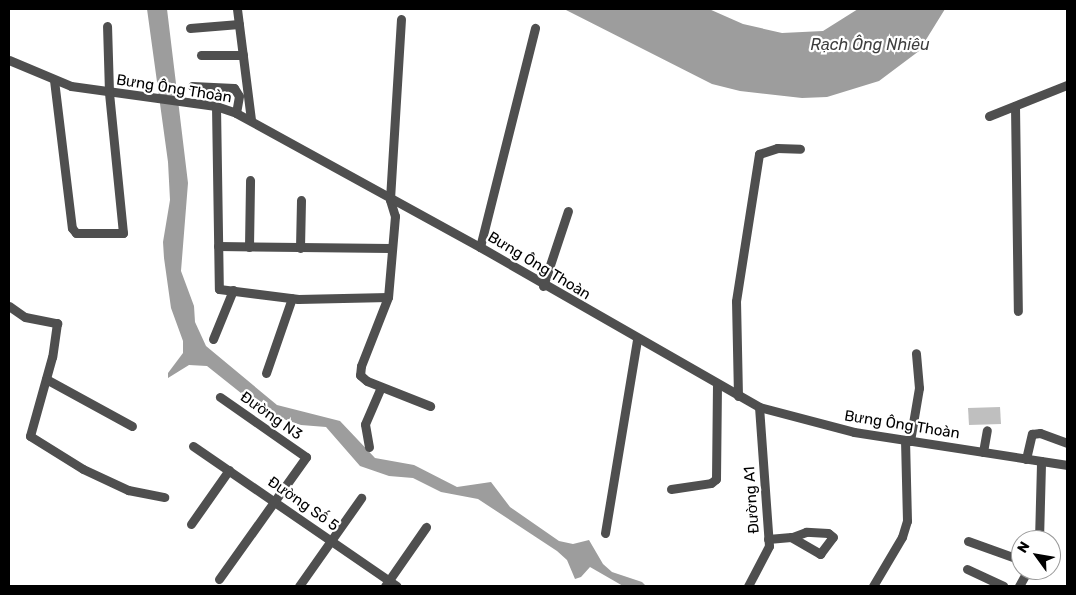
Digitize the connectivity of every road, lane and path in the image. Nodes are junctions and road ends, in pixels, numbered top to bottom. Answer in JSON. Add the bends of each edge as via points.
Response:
{"nodes":[{"id":1,"x":237,"y":9,"type":"edge"},
{"id":2,"x":402,"y":19,"type":"dead end"},
{"id":3,"x":239,"y":24,"type":"junction"},
{"id":4,"x":107,"y":26,"type":"dead end"},
{"id":5,"x":190,"y":28,"type":"dead end"},
{"id":6,"x":535,"y":28,"type":"dead end"},
{"id":7,"x":201,"y":55,"type":"dead end"},
{"id":8,"x":243,"y":55,"type":"junction"},
{"id":9,"x":9,"y":60,"type":"edge"},
{"id":10,"x":54,"y":80,"type":"junction"},
{"id":11,"x":1067,"y":85,"type":"edge"},
{"id":12,"x":192,"y":86,"type":"dead end"},
{"id":13,"x":109,"y":92,"type":"junction"},
{"id":14,"x":216,"y":106,"type":"junction"},
{"id":15,"x":1015,"y":106,"type":"junction"},
{"id":16,"x":236,"y":113,"type":"junction"},
{"id":17,"x":989,"y":116,"type":"dead end"},
{"id":18,"x":251,"y":120,"type":"junction"},
{"id":19,"x":800,"y":149,"type":"dead end"},
{"id":20,"x":250,"y":180,"type":"dead end"},
{"id":21,"x":301,"y":200,"type":"dead end"},
{"id":22,"x":390,"y":200,"type":"junction"},
{"id":23,"x":568,"y":211,"type":"dead end"},
{"id":24,"x":218,"y":246,"type":"junction"},
{"id":25,"x":249,"y":247,"type":"junction"},
{"id":26,"x":480,"y":247,"type":"junction"},
{"id":27,"x":300,"y":248,"type":"junction"},
{"id":28,"x":390,"y":248,"type":"junction"},
{"id":29,"x":543,"y":286,"type":"junction"},
{"id":30,"x":233,"y":290,"type":"junction"},
{"id":31,"x":388,"y":297,"type":"junction"},
{"id":32,"x":292,"y":298,"type":"junction"},
{"id":33,"x":9,"y":306,"type":"edge"},
{"id":34,"x":1018,"y":311,"type":"dead end"},
{"id":35,"x":637,"y":338,"type":"junction"},
{"id":36,"x":214,"y":339,"type":"dead end"},
{"id":37,"x":916,"y":353,"type":"dead end"},
{"id":38,"x":266,"y":373,"type":"dead end"},
{"id":39,"x":46,"y":379,"type":"junction"},
{"id":40,"x":717,"y":385,"type":"junction"},
{"id":41,"x":381,"y":387,"type":"junction"},
{"id":42,"x":738,"y":396,"type":"junction"},
{"id":43,"x":220,"y":397,"type":"dead end"},
{"id":44,"x":430,"y":406,"type":"dead end"},
{"id":45,"x":759,"y":407,"type":"junction"},
{"id":46,"x":132,"y":426,"type":"dead end"},
{"id":47,"x":987,"y":430,"type":"dead end"},
{"id":48,"x":907,"y":440,"type":"junction"},
{"id":49,"x":1067,"y":443,"type":"edge"},
{"id":50,"x":194,"y":446,"type":"dead end"},
{"id":51,"x":369,"y":447,"type":"dead end"},
{"id":52,"x":983,"y":452,"type":"junction"},
{"id":53,"x":1026,"y":459,"type":"junction"},
{"id":54,"x":1040,"y":461,"type":"junction"},
{"id":55,"x":1067,"y":465,"type":"edge"},
{"id":56,"x":229,"y":470,"type":"junction"},
{"id":57,"x":671,"y":489,"type":"dead end"},
{"id":58,"x":164,"y":497,"type":"dead end"},
{"id":59,"x":361,"y":498,"type":"dead end"},
{"id":60,"x":275,"y":502,"type":"junction"},
{"id":61,"x":191,"y":524,"type":"dead end"},
{"id":62,"x":426,"y":527,"type":"dead end"},
{"id":63,"x":1039,"y":530,"type":"edge"},
{"id":64,"x":605,"y":532,"type":"dead end"},
{"id":65,"x":792,"y":537,"type":"dead end"},
{"id":66,"x":768,"y":538,"type":"junction"},
{"id":67,"x":331,"y":540,"type":"junction"},
{"id":68,"x":968,"y":540,"type":"dead end"},
{"id":69,"x":1011,"y":556,"type":"edge"},
{"id":70,"x":966,"y":569,"type":"dead end"},
{"id":71,"x":220,"y":579,"type":"dead end"},
{"id":72,"x":390,"y":584,"type":"edge"},
{"id":73,"x":299,"y":586,"type":"edge"},
{"id":74,"x":748,"y":586,"type":"edge"},
{"id":75,"x":873,"y":586,"type":"edge"},
{"id":76,"x":1003,"y":586,"type":"edge"}],
"edges":[{"from":1,"to":3,"type":"street"},
{"from":2,"to":22,"type":"street"},
{"from":3,"to":5,"type":"street"},
{"from":3,"to":8,"type":"street"},
{"from":4,"to":13,"type":"street"},
{"from":6,"to":26,"type":"street"},
{"from":7,"to":8,"type":"street"},
{"from":8,"to":18,"type":"street"},
{"from":9,"to":10,"type":"street","name":"Bưng Ông Thoàn"},
{"from":10,"to":13,"type":"street","name":"Bưng Ông Thoàn"},
{"from":10,"to":13,"type":"street","via":[[69,220],[76,233],[123,233]]},
{"from":11,"to":15,"type":"street"},
{"from":12,"to":16,"type":"street","via":[[234,88],[239,96]]},
{"from":13,"to":14,"type":"street","name":"Bưng Ông Thoàn"},
{"from":14,"to":16,"type":"street","name":"Bưng Ông Thoàn"},
{"from":14,"to":24,"type":"street"},
{"from":15,"to":17,"type":"street"},
{"from":15,"to":34,"type":"street"},
{"from":16,"to":18,"type":"street","name":"Bưng Ông Thoàn"},
{"from":18,"to":22,"type":"street","name":"Bưng Ông Thoàn"},
{"from":19,"to":42,"type":"street","via":[[777,148],[759,154],[736,302]]},
{"from":20,"to":25,"type":"street"},
{"from":21,"to":27,"type":"street"},
{"from":22,"to":26,"type":"street","name":"Bưng Ông Thoàn"},
{"from":22,"to":28,"type":"street","via":[[395,216]]},
{"from":23,"to":29,"type":"street"},
{"from":24,"to":25,"type":"street"},
{"from":24,"to":30,"type":"street","via":[[219,288]]},
{"from":25,"to":27,"type":"street"},
{"from":26,"to":29,"type":"street","name":"Bưng Ông Thoàn"},
{"from":27,"to":28,"type":"street"},
{"from":28,"to":31,"type":"street"},
{"from":29,"to":35,"type":"street","name":"Bưng Ông Thoàn"},
{"from":30,"to":32,"type":"street"},
{"from":30,"to":36,"type":"street"},
{"from":31,"to":32,"type":"street"},
{"from":31,"to":41,"type":"street","via":[[360,375]]},
{"from":32,"to":38,"type":"street"},
{"from":33,"to":39,"type":"street","via":[[25,318],[57,323]]},
{"from":35,"to":40,"type":"street","name":"Bưng Ông Thoàn"},
{"from":35,"to":64,"type":"street"},
{"from":37,"to":48,"type":"street","via":[[919,388]]},
{"from":39,"to":46,"type":"street"},
{"from":39,"to":58,"type":"street","via":[[30,436],[83,469],[128,490]]},
{"from":40,"to":42,"type":"street","name":"Bưng Ông Thoàn"},
{"from":40,"to":57,"type":"street","via":[[716,479],[712,483]]},
{"from":41,"to":44,"type":"street"},
{"from":41,"to":51,"type":"street","via":[[365,424]]},
{"from":42,"to":45,"type":"street","name":"Bưng Ông Thoàn"},
{"from":43,"to":60,"type":"street","name":"Đường N3","via":[[306,457]]},
{"from":45,"to":48,"type":"street","name":"Bưng Ông Thoàn","via":[[807,422]]},
{"from":45,"to":66,"type":"street","name":"Đường A1"},
{"from":47,"to":52,"type":"street"},
{"from":48,"to":52,"type":"street","name":"Bưng Ông Thoàn"},
{"from":48,"to":75,"type":"street","via":[[908,522]]},
{"from":49,"to":53,"type":"street","via":[[1040,433],[1032,434]]},
{"from":50,"to":56,"type":"street","name":"Đường Số 5"},
{"from":52,"to":53,"type":"street","name":"Bưng Ông Thoàn"},
{"from":53,"to":54,"type":"street","name":"Bưng Ông Thoàn"},
{"from":54,"to":55,"type":"street","name":"Bưng Ông Thoàn"},
{"from":54,"to":63,"type":"street"},
{"from":56,"to":60,"type":"street","name":"Đường Số 5"},
{"from":56,"to":61,"type":"street"},
{"from":59,"to":67,"type":"street"},
{"from":60,"to":67,"type":"street","name":"Đường Số 5"},
{"from":60,"to":71,"type":"street"},
{"from":62,"to":72,"type":"street"},
{"from":65,"to":66,"type":"street"},
{"from":66,"to":74,"type":"street","name":"Đường A1","via":[[768,546]]},
{"from":67,"to":72,"type":"street","name":"Đường Số 5"},
{"from":67,"to":73,"type":"street"},
{"from":68,"to":69,"type":"street"},
{"from":70,"to":76,"type":"street"}]}
